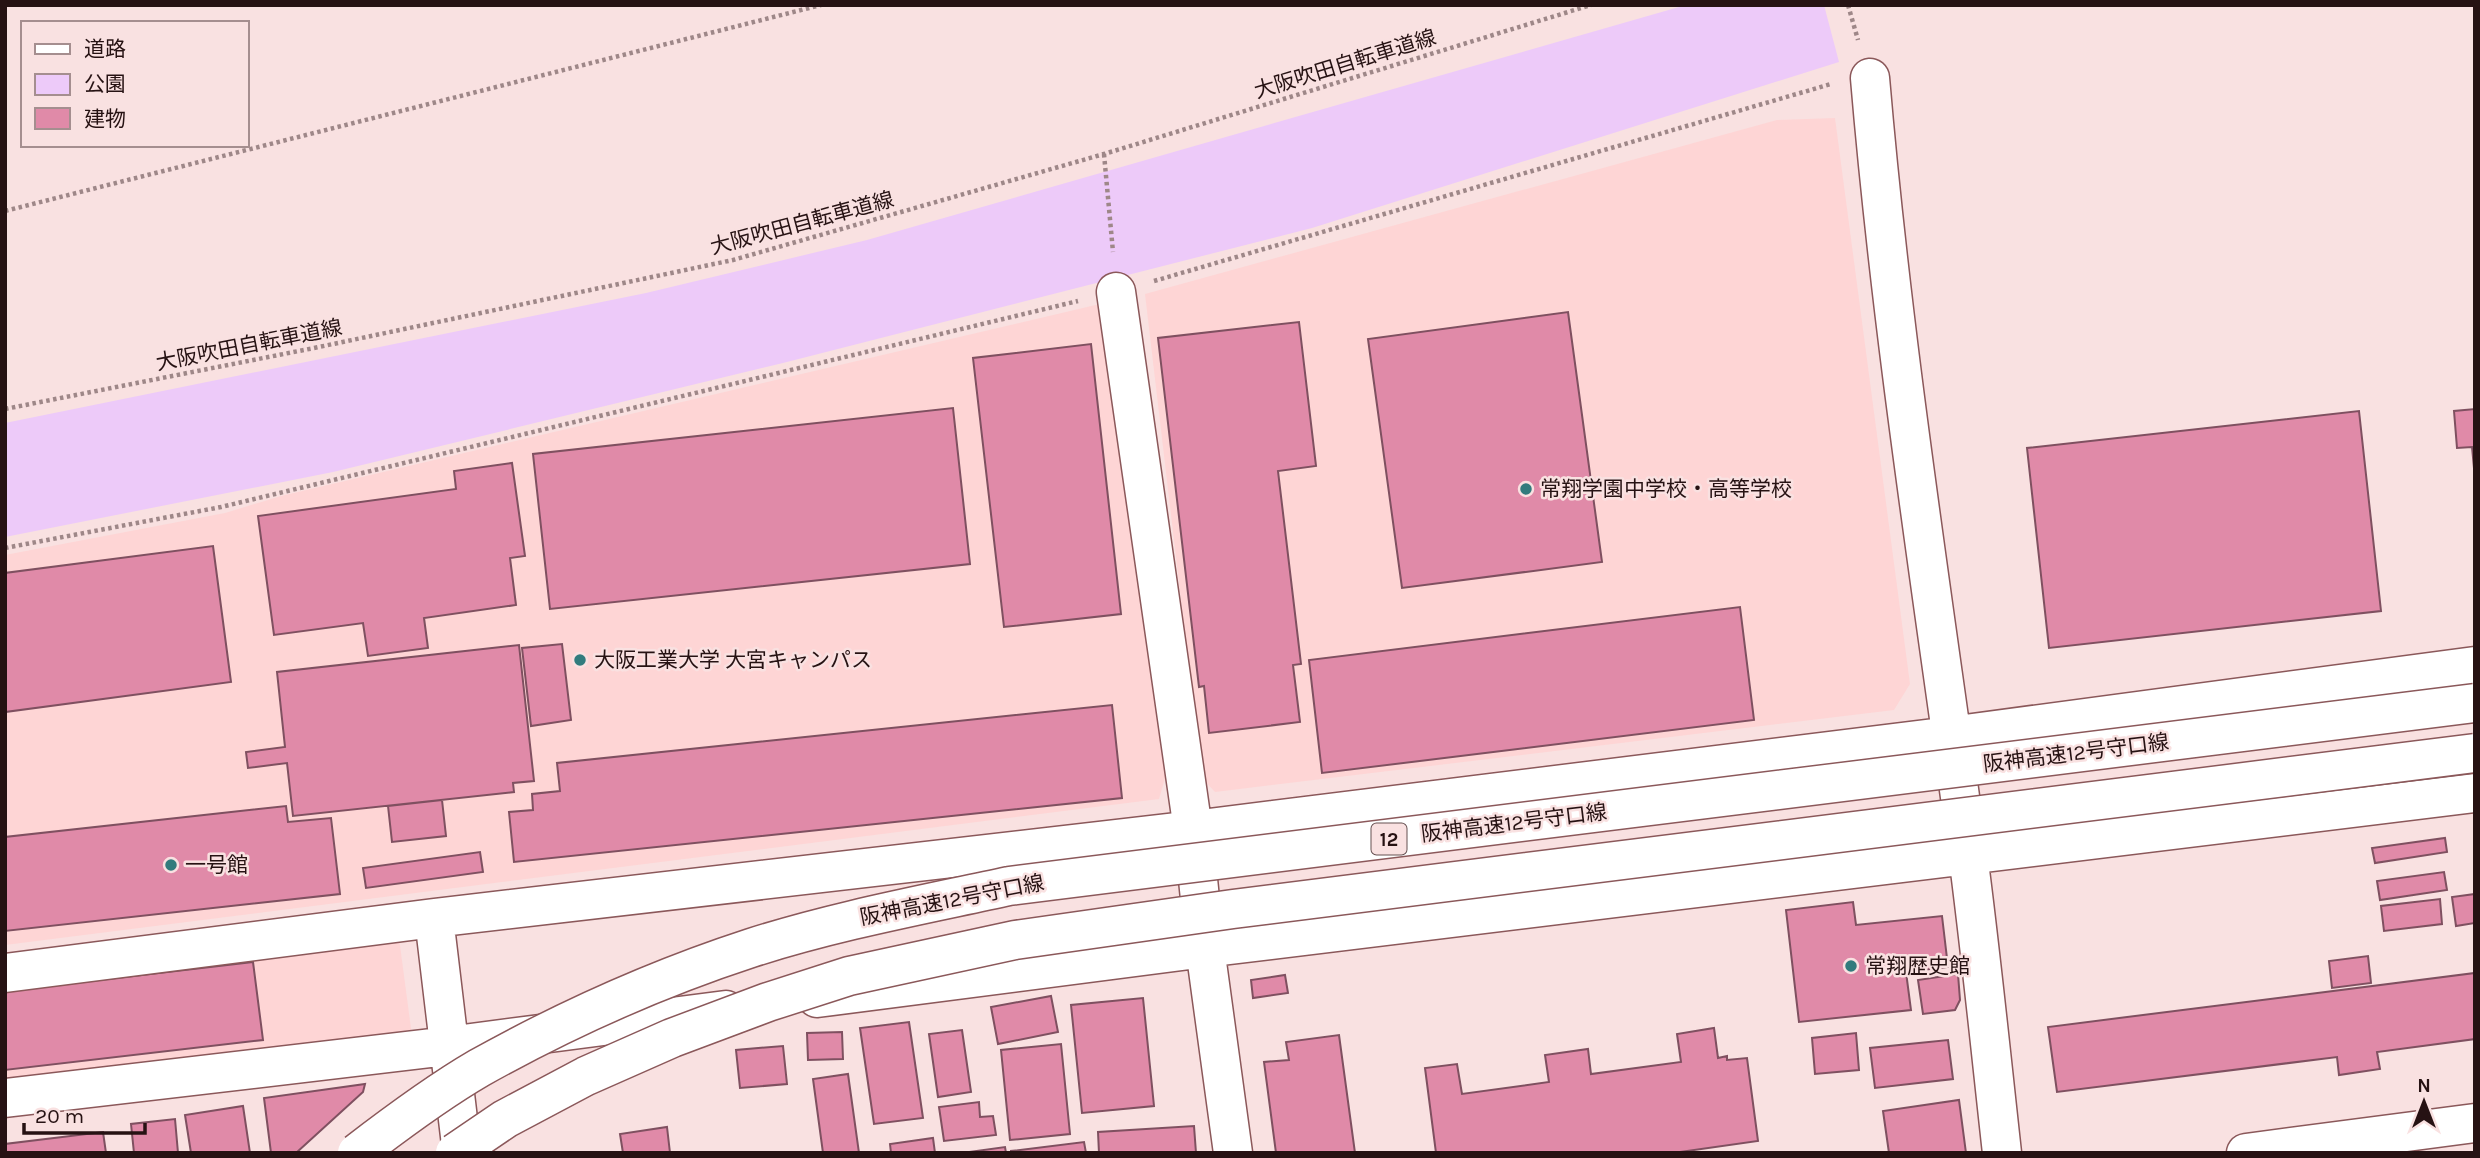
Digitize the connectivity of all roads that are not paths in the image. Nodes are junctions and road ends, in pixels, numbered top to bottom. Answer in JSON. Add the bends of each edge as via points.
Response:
{"nodes":[{"id":1,"x":1852,"y":80,"type":"road end"},
{"id":2,"x":1116,"y":292,"type":"road end"},
{"id":3,"x":2475,"y":666,"type":"edge"},
{"id":4,"x":2475,"y":703,"type":"edge"},
{"id":5,"x":1950,"y":736,"type":"junction"},
{"id":6,"x":2475,"y":753,"type":"edge"},
{"id":7,"x":2475,"y":793,"type":"edge"},
{"id":8,"x":1193,"y":830,"type":"junction"},
{"id":9,"x":1968,"y":856,"type":"junction"},
{"id":10,"x":434,"y":918,"type":"junction"},
{"id":11,"x":1205,"y":948,"type":"junction"},
{"id":12,"x":5,"y":973,"type":"edge"},
{"id":13,"x":448,"y":1046,"type":"junction"},
{"id":14,"x":5,"y":1098,"type":"edge"},
{"id":15,"x":2475,"y":1123,"type":"edge"},
{"id":16,"x":357,"y":1153,"type":"edge"},
{"id":17,"x":455,"y":1153,"type":"edge"},
{"id":18,"x":462,"y":1153,"type":"edge"},
{"id":19,"x":1233,"y":1153,"type":"edge"},
{"id":20,"x":2002,"y":1153,"type":"edge"},
{"id":21,"x":2246,"y":1153,"type":"edge"}],
"edges":[{"from":1,"to":5,"type":"main road","via":[[1878,176]]},
{"from":2,"to":8,"type":"main road"},
{"from":3,"to":5,"type":"main road"},
{"from":4,"to":16,"type":"main road","name":"阪神高速12号守口線","number":"12","bridge":true,"via":[[1009,886],[843,922],[751,948],[651,984],[564,1023],[477,1070]]},
{"from":5,"to":8,"type":"main road"},
{"from":5,"to":9,"type":"main road"},
{"from":6,"to":17,"type":"main road","bridge":true,"via":[[1015,940],[849,976],[672,1038],[586,1076],[505,1119]]},
{"from":7,"to":9,"type":"main road"},
{"from":8,"to":10,"type":"main road"},
{"from":8,"to":11,"type":"main road"},
{"from":9,"to":11,"type":"main road"},
{"from":9,"to":20,"type":"main road"},
{"from":10,"to":12,"type":"main road"},
{"from":10,"to":13,"type":"main road"},
{"from":11,"to":13,"type":"main road"},
{"from":11,"to":19,"type":"main road"},
{"from":13,"to":14,"type":"main road"},
{"from":13,"to":18,"type":"main road"},
{"from":15,"to":21,"type":"main road"}]}
